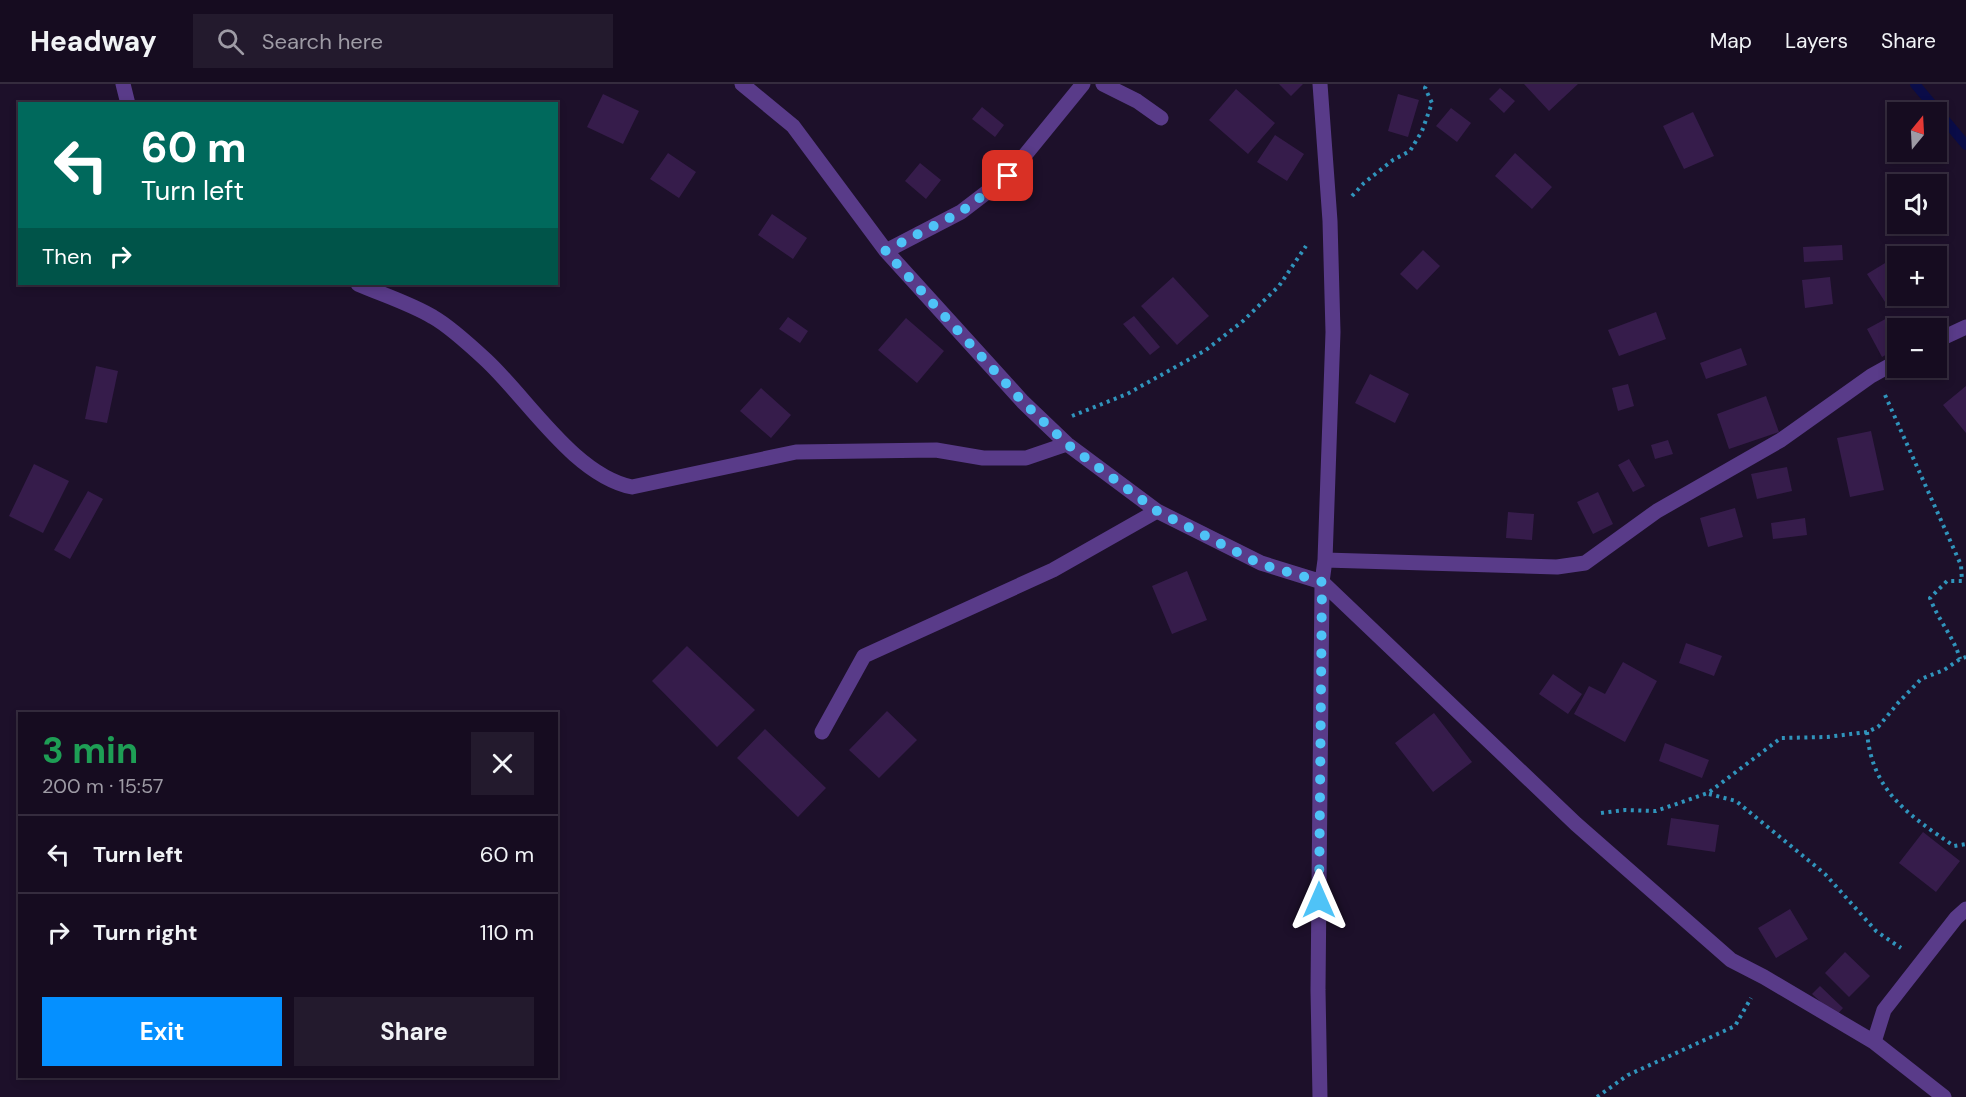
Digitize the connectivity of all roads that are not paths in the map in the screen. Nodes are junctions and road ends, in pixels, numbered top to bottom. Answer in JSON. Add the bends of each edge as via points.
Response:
{"nodes":[{"id":1,"x":123,"y":84,"type":"edge"},
{"id":2,"x":742,"y":84,"type":"edge"},
{"id":3,"x":1083,"y":84,"type":"edge"},
{"id":4,"x":1103,"y":84,"type":"edge"},
{"id":5,"x":1320,"y":84,"type":"edge"},
{"id":6,"x":128,"y":102,"type":"edge"},
{"id":7,"x":1161,"y":118,"type":"dead end"},
{"id":8,"x":885,"y":251,"type":"junction"},
{"id":9,"x":360,"y":285,"type":"edge"},
{"id":10,"x":1966,"y":327,"type":"edge"},
{"id":11,"x":1947,"y":336,"type":"edge"},
{"id":12,"x":1887,"y":368,"type":"edge"},
{"id":13,"x":1067,"y":444,"type":"junction"},
{"id":14,"x":1157,"y":511,"type":"junction"},
{"id":15,"x":1325,"y":560,"type":"junction"},
{"id":16,"x":1322,"y":582,"type":"junction"},
{"id":17,"x":822,"y":732,"type":"dead end"},
{"id":18,"x":1966,"y":909,"type":"edge"},
{"id":19,"x":1874,"y":1042,"type":"junction"},
{"id":20,"x":1320,"y":1097,"type":"edge"},
{"id":21,"x":1944,"y":1097,"type":"edge"}],
"edges":[{"from":1,"to":6,"type":"street"},
{"from":2,"to":8,"type":"street","via":[[793,126]]},
{"from":3,"to":8,"type":"street","via":[[1008,176],[961,212]]},
{"from":4,"to":7,"type":"street"},
{"from":5,"to":15,"type":"street","via":[[1333,332]]},
{"from":8,"to":13,"type":"street"},
{"from":9,"to":13,"type":"street","via":[[433,316],[487,360],[573,453],[598,474],[618,484],[632,487],[796,452],[936,450],[982,458],[1026,458]]},
{"from":10,"to":11,"type":"street"},
{"from":12,"to":15,"type":"street","via":[[1781,440],[1657,511],[1585,563],[1557,567]]},
{"from":13,"to":14,"type":"street"},
{"from":14,"to":16,"type":"street","via":[[1260,564]]},
{"from":14,"to":17,"type":"street","via":[[1053,570],[864,656]]},
{"from":15,"to":16,"type":"street"},
{"from":16,"to":19,"type":"street","via":[[1576,824],[1731,960]]},
{"from":16,"to":20,"type":"street"},
{"from":18,"to":19,"type":"street","via":[[1884,1010]]},
{"from":19,"to":21,"type":"street"}]}
